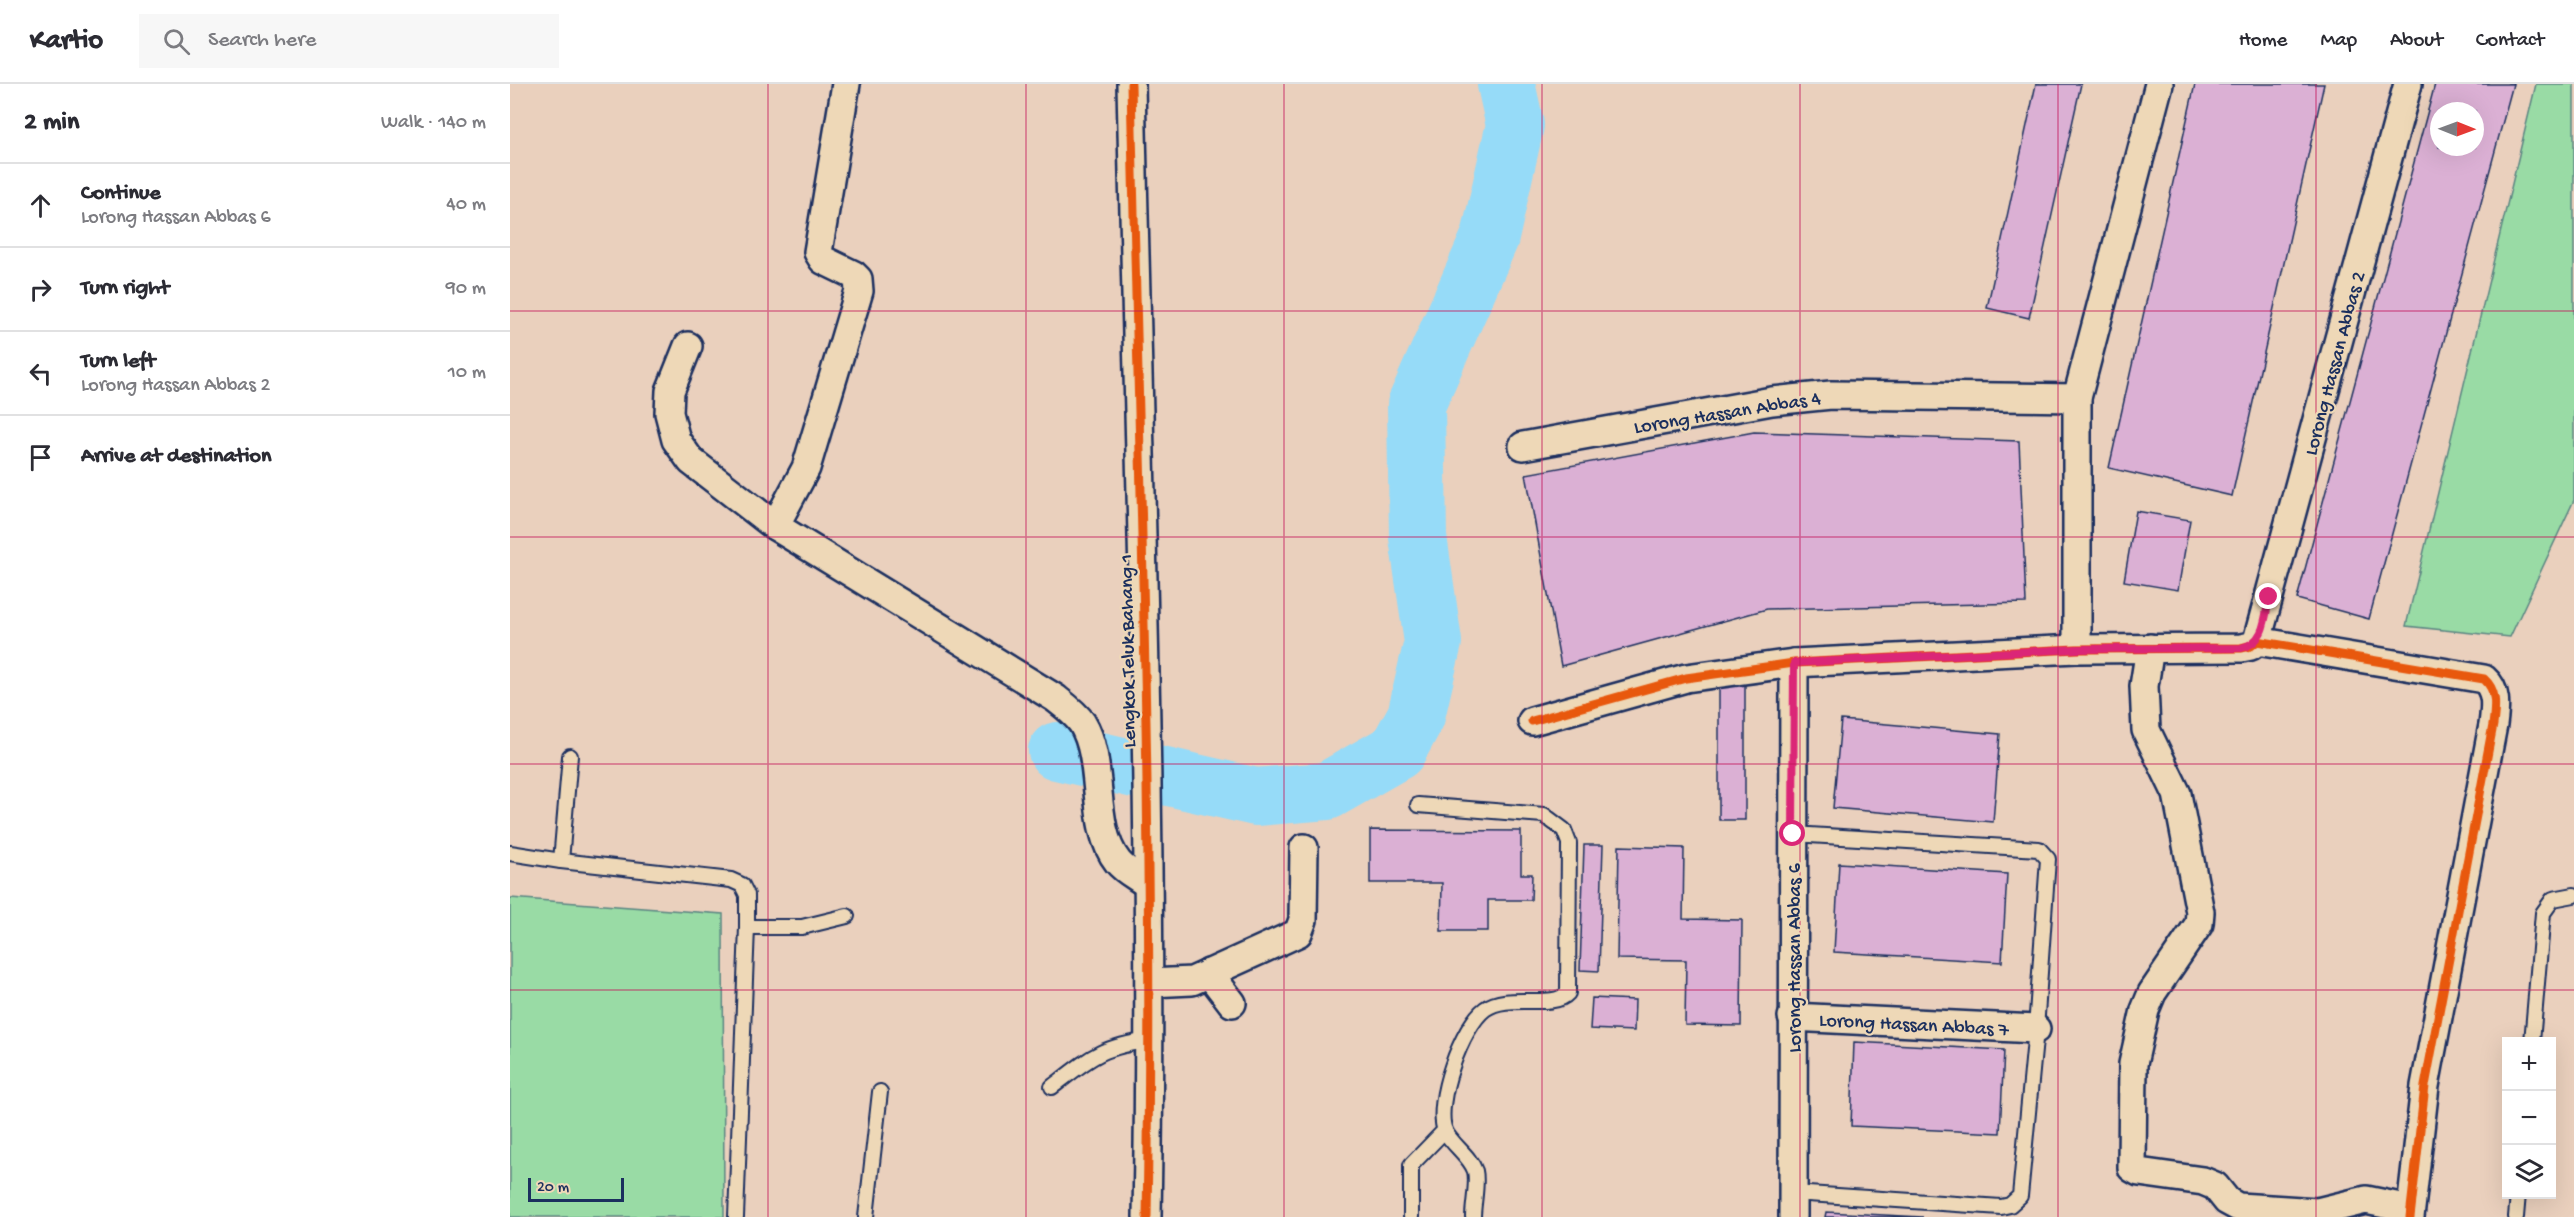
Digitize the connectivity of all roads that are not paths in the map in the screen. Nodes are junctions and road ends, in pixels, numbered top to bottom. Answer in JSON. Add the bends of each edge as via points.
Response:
{"nodes":[{"id":1,"x":846,"y":84,"type":"edge"},
{"id":2,"x":1131,"y":84,"type":"edge"},
{"id":3,"x":2159,"y":84,"type":"edge"},
{"id":4,"x":2408,"y":84,"type":"edge"},
{"id":5,"x":688,"y":346,"type":"dead end"},
{"id":6,"x":2077,"y":398,"type":"junction"},
{"id":7,"x":1523,"y":446,"type":"dead end"},
{"id":8,"x":775,"y":526,"type":"junction"},
{"id":9,"x":2258,"y":641,"type":"junction"},
{"id":10,"x":2150,"y":648,"type":"junction"},
{"id":11,"x":2078,"y":649,"type":"junction"},
{"id":12,"x":1794,"y":663,"type":"junction"},
{"id":13,"x":1532,"y":721,"type":"dead end"},
{"id":14,"x":570,"y":756,"type":"dead end"},
{"id":15,"x":1418,"y":805,"type":"dead end"},
{"id":16,"x":1793,"y":834,"type":"junction"},
{"id":17,"x":1304,"y":848,"type":"dead end"},
{"id":18,"x":510,"y":853,"type":"edge"},
{"id":19,"x":561,"y":861,"type":"junction"},
{"id":20,"x":1148,"y":884,"type":"junction"},
{"id":21,"x":2574,"y":895,"type":"edge"},
{"id":22,"x":848,"y":916,"type":"dead end"},
{"id":23,"x":747,"y":927,"type":"junction"},
{"id":24,"x":1209,"y":973,"type":"junction"},
{"id":25,"x":1150,"y":983,"type":"junction"},
{"id":26,"x":1232,"y":1003,"type":"dead end"},
{"id":27,"x":1792,"y":1017,"type":"junction"},
{"id":28,"x":2036,"y":1029,"type":"junction"},
{"id":29,"x":2532,"y":1037,"type":"edge"},
{"id":30,"x":1151,"y":1040,"type":"junction"},
{"id":31,"x":1052,"y":1087,"type":"dead end"},
{"id":32,"x":880,"y":1092,"type":"dead end"},
{"id":33,"x":1445,"y":1130,"type":"junction"},
{"id":34,"x":2518,"y":1199,"type":"edge"},
{"id":35,"x":1793,"y":1205,"type":"edge"},
{"id":36,"x":2410,"y":1213,"type":"edge"},
{"id":37,"x":736,"y":1217,"type":"edge"},
{"id":38,"x":866,"y":1217,"type":"edge"},
{"id":39,"x":1148,"y":1217,"type":"edge"},
{"id":40,"x":1411,"y":1217,"type":"edge"},
{"id":41,"x":1473,"y":1217,"type":"edge"},
{"id":42,"x":2516,"y":1217,"type":"edge"}],
"edges":[{"from":1,"to":8,"type":"street","via":[[818,252],[823,260],[854,275],[859,291],[806,468]]},
{"from":2,"to":20,"type":"street","name":"Lengkok Teluk Bahang 1"},
{"from":3,"to":6,"type":"street"},
{"from":4,"to":9,"type":"street","name":"Lorong Hassan Abbas 2"},
{"from":5,"to":8,"type":"street","via":[[670,391],[669,413],[676,440],[691,461]]},
{"from":6,"to":7,"type":"street","name":"Lorong Hassan Abbas 4","via":[[1831,395],[1772,401]]},
{"from":6,"to":11,"type":"street"},
{"from":8,"to":20,"type":"street","via":[[1055,698],[1081,721],[1089,736],[1111,851],[1119,863]]},
{"from":9,"to":10,"type":"street","via":[[2241,648]]},
{"from":9,"to":36,"type":"street","via":[[2476,675],[2490,684],[2493,691],[2493,725],[2425,1086]]},
{"from":10,"to":11,"type":"street"},
{"from":10,"to":36,"type":"street","via":[[2144,686],[2146,730],[2177,794],[2200,912],[2199,924],[2151,993],[2145,1010],[2133,1064],[2132,1168],[2210,1183],[2238,1207],[2317,1212],[2366,1200]]},
{"from":11,"to":12,"type":"street"},
{"from":12,"to":13,"type":"street","via":[[1686,678]]},
{"from":12,"to":16,"type":"street","name":"Lorong Hassan Abbas 6"},
{"from":14,"to":19,"type":"lane"},
{"from":15,"to":33,"type":"lane","via":[[1544,815],[1564,831],[1569,843],[1568,993],[1558,999],[1503,1000],[1476,1017],[1447,1076]]},
{"from":16,"to":27,"type":"street","name":"Lorong Hassan Abbas 6"},
{"from":16,"to":28,"type":"lane","via":[[2043,851],[2048,859]]},
{"from":17,"to":24,"type":"street","via":[[1300,931]]},
{"from":18,"to":19,"type":"lane"},
{"from":19,"to":23,"type":"lane","via":[[731,880],[742,885],[747,895]]},
{"from":20,"to":25,"type":"street","name":"Lengkok Teluk Bahang 1"},
{"from":21,"to":29,"type":"lane","via":[[2553,899],[2543,913]]},
{"from":22,"to":23,"type":"lane","via":[[802,927]]},
{"from":23,"to":37,"type":"lane"},
{"from":24,"to":25,"type":"street","via":[[1186,983]]},
{"from":24,"to":26,"type":"street"},
{"from":25,"to":30,"type":"street","name":"Lengkok Teluk Bahang 1"},
{"from":27,"to":28,"type":"street","name":"Lorong Hassan Abbas 7"},
{"from":27,"to":35,"type":"street","name":"Lorong Hassan Abbas 6"},
{"from":28,"to":35,"type":"lane","via":[[2020,1196],[2014,1202],[2001,1207]]},
{"from":30,"to":31,"type":"lane","via":[[1103,1050]]},
{"from":30,"to":39,"type":"street","name":"Lengkok Teluk Bahang 1"},
{"from":32,"to":38,"type":"lane"},
{"from":33,"to":40,"type":"lane","via":[[1411,1165]]},
{"from":33,"to":41,"type":"lane","via":[[1475,1171]]},
{"from":34,"to":42,"type":"lane"}]}
